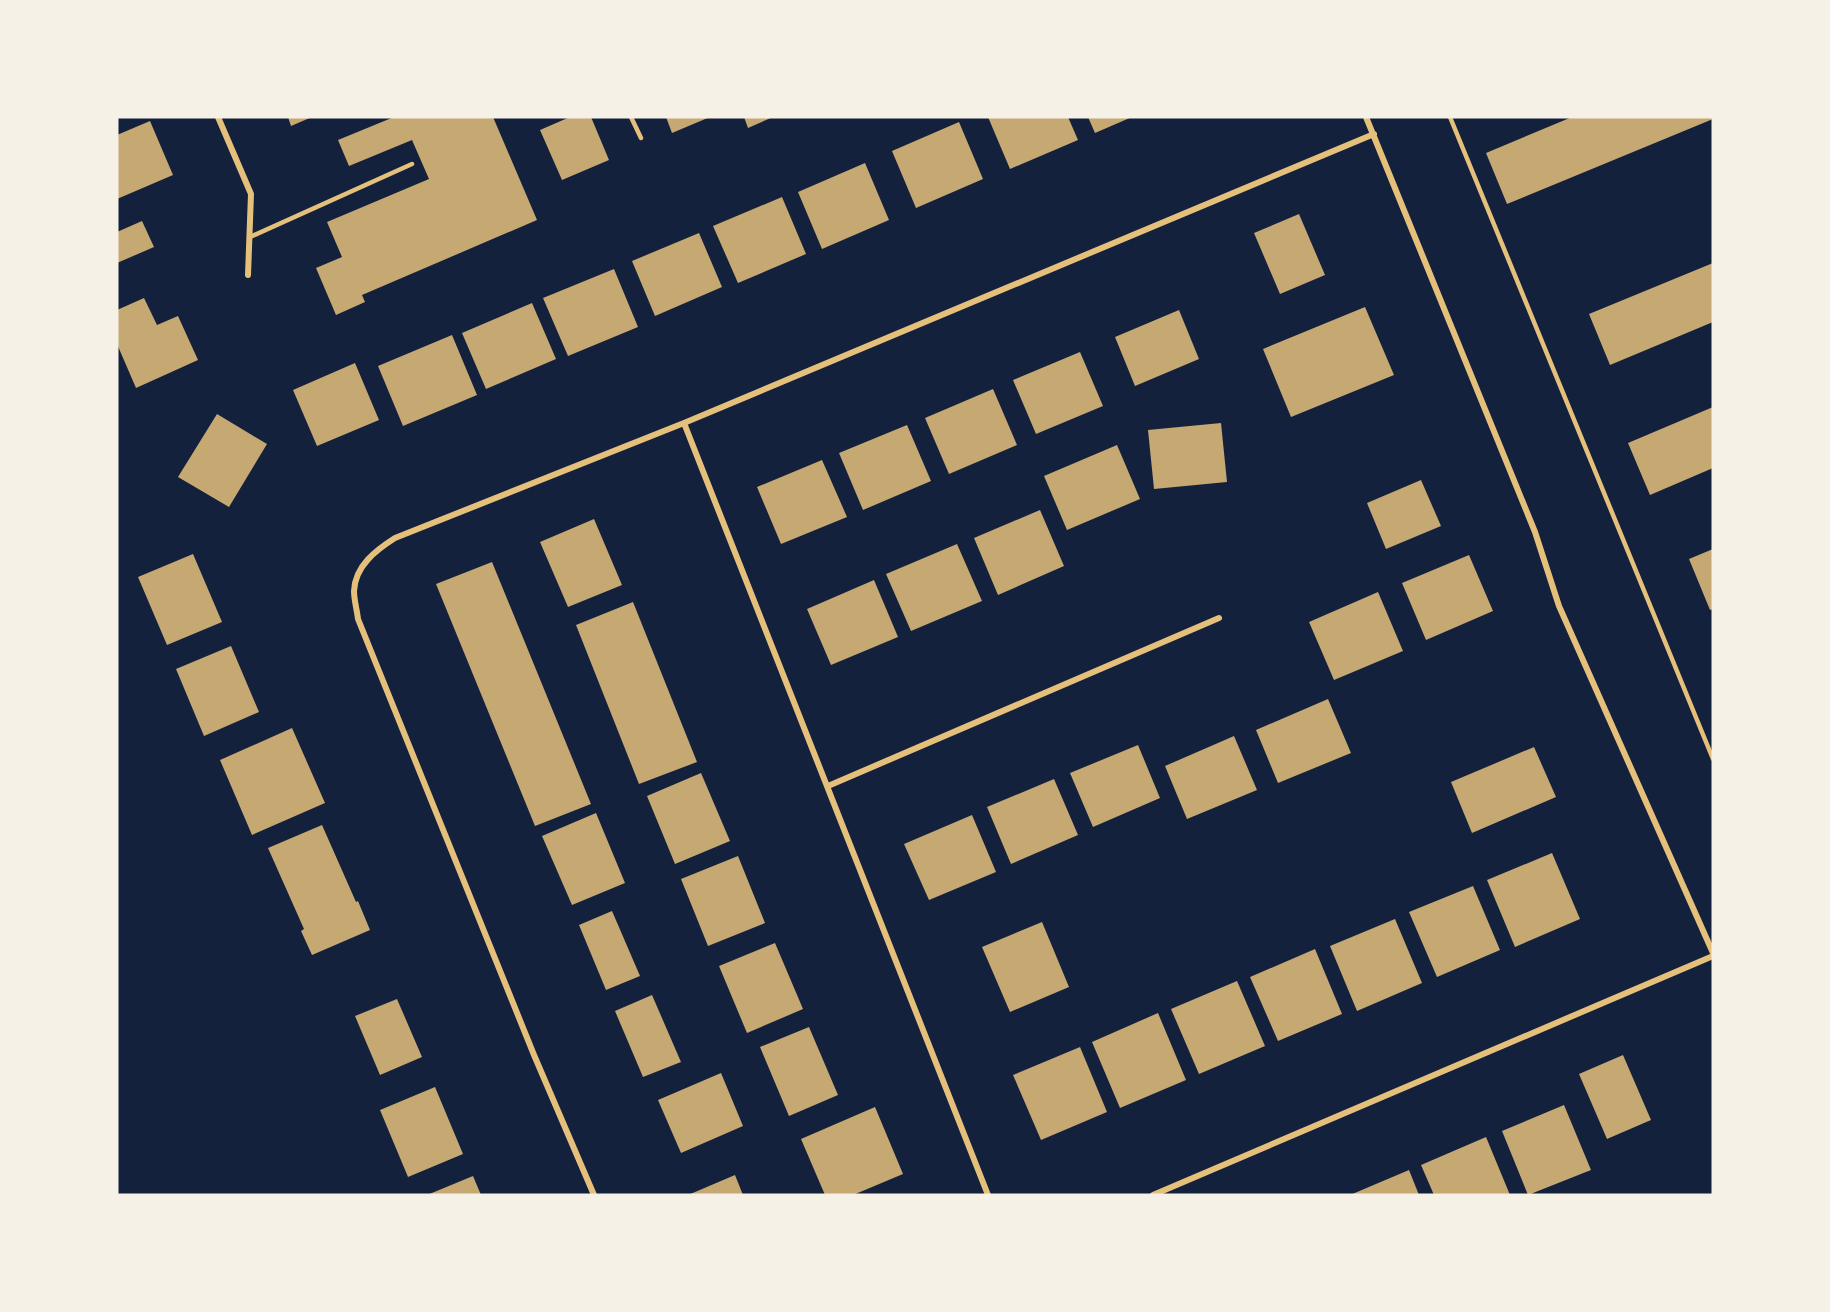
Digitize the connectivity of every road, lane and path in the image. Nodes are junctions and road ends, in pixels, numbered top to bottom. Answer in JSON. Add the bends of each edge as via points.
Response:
{"nodes":[{"id":1,"x":218,"y":117,"type":"edge"},
{"id":2,"x":631,"y":117,"type":"edge"},
{"id":3,"x":1366,"y":117,"type":"edge"},
{"id":4,"x":1450,"y":117,"type":"edge"},
{"id":5,"x":1374,"y":134,"type":"junction"},
{"id":6,"x":641,"y":138,"type":"dead end"},
{"id":7,"x":412,"y":164,"type":"dead end"},
{"id":8,"x":250,"y":237,"type":"junction"},
{"id":9,"x":248,"y":275,"type":"dead end"},
{"id":10,"x":684,"y":423,"type":"junction"},
{"id":11,"x":1219,"y":618,"type":"dead end"},
{"id":12,"x":1713,"y":759,"type":"edge"},
{"id":13,"x":828,"y":786,"type":"junction"},
{"id":14,"x":1713,"y":955,"type":"edge"},
{"id":15,"x":594,"y":1195,"type":"edge"},
{"id":16,"x":988,"y":1195,"type":"edge"},
{"id":17,"x":1153,"y":1195,"type":"edge"}],
"edges":[{"from":1,"to":8,"type":"street","via":[[251,194]]},
{"from":2,"to":6,"type":"lane"},
{"from":3,"to":5,"type":"street"},
{"from":4,"to":12,"type":"lane"},
{"from":5,"to":10,"type":"street"},
{"from":5,"to":14,"type":"street","via":[[1535,532],[1559,606]]},
{"from":7,"to":8,"type":"lane"},
{"from":8,"to":9,"type":"street"},
{"from":10,"to":13,"type":"street"},
{"from":10,"to":15,"type":"street","via":[[395,538],[373,552],[356,578],[354,592],[358,619]]},
{"from":11,"to":13,"type":"street"},
{"from":13,"to":16,"type":"street"},
{"from":14,"to":17,"type":"street"}]}
